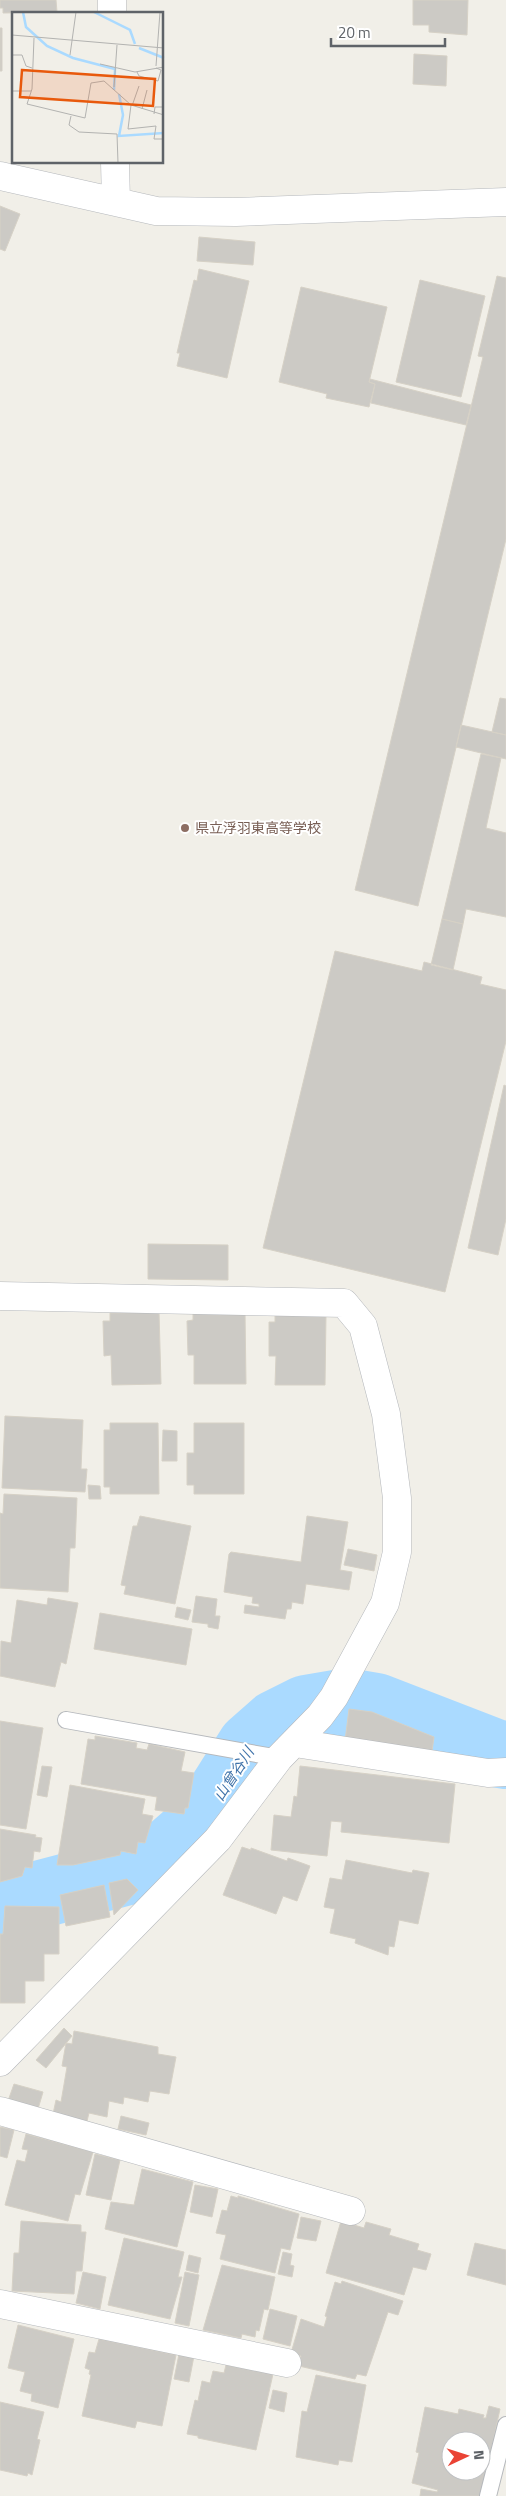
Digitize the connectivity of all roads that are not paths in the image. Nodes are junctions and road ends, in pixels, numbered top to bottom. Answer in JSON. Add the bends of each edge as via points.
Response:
{"nodes":[{"id":1,"x":115,"y":164,"type":"edge"},
{"id":2,"x":0,"y":176,"type":"edge"},
{"id":3,"x":116,"y":202,"type":"junction"},
{"id":4,"x":506,"y":202,"type":"edge"},
{"id":5,"x":0,"y":1296,"type":"edge"},
{"id":6,"x":66,"y":1720,"type":"dead end"},
{"id":7,"x":277,"y":1752,"type":"junction"},
{"id":8,"x":506,"y":1772,"type":"edge"},
{"id":9,"x":0,"y":2062,"type":"edge"},
{"id":10,"x":0,"y":2111,"type":"edge"},
{"id":11,"x":351,"y":2211,"type":"dead end"},
{"id":12,"x":0,"y":2304,"type":"edge"},
{"id":13,"x":287,"y":2363,"type":"dead end"},
{"id":14,"x":506,"y":2425,"type":"edge"},
{"id":15,"x":488,"y":2496,"type":"edge"}],
"edges":[{"from":1,"to":3,"type":"street"},
{"from":2,"to":3,"type":"street"},
{"from":3,"to":4,"type":"street","via":[[156,211],[236,212]]},
{"from":5,"to":7,"type":"street","via":[[344,1303],[363,1326],[386,1414],[398,1498],[398,1552],[385,1603],[327,1706]]},
{"from":6,"to":7,"type":"lane","via":[[238,1751]]},
{"from":7,"to":8,"type":"street","via":[[488,1773]]},
{"from":7,"to":9,"type":"street","via":[[218,1839]]},
{"from":10,"to":11,"type":"street"},
{"from":12,"to":13,"type":"street"},
{"from":14,"to":15,"type":"lane"}]}
